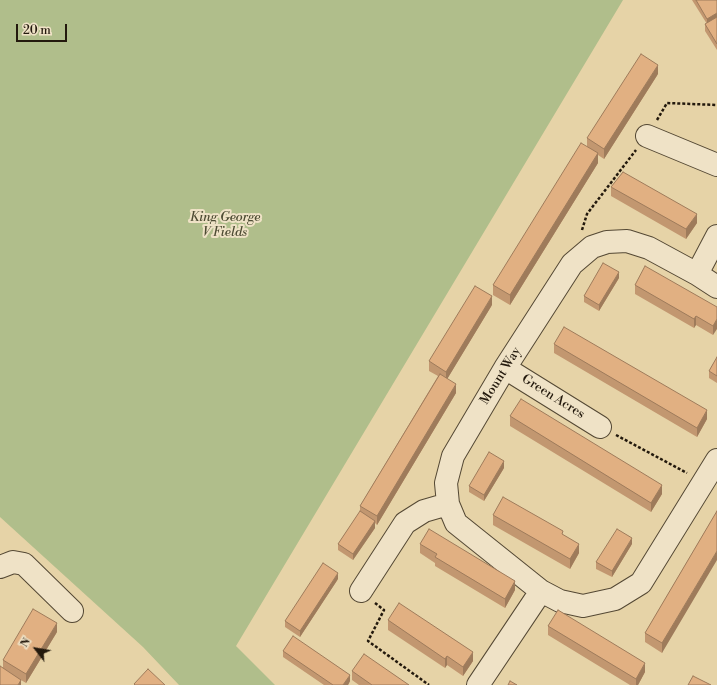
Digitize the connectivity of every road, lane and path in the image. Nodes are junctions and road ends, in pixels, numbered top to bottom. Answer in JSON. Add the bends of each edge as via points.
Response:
{"nodes":[{"id":1,"x":717,"y":105,"type":"edge"},
{"id":2,"x":647,"y":136,"type":"junction"},
{"id":3,"x":717,"y":165,"type":"edge"},
{"id":4,"x":581,"y":235,"type":"dead end"},
{"id":5,"x":717,"y":236,"type":"edge"},
{"id":6,"x":697,"y":274,"type":"junction"},
{"id":7,"x":717,"y":287,"type":"edge"},
{"id":8,"x":505,"y":368,"type":"junction"},
{"id":9,"x":600,"y":427,"type":"joint"},
{"id":10,"x":717,"y":460,"type":"edge"},
{"id":11,"x":710,"y":486,"type":"edge"},
{"id":12,"x":448,"y":504,"type":"junction"},
{"id":13,"x":0,"y":567,"type":"edge"},
{"id":14,"x":361,"y":591,"type":"joint"},
{"id":15,"x":541,"y":591,"type":"junction"},
{"id":16,"x":72,"y":612,"type":"dead end"},
{"id":17,"x":429,"y":685,"type":"edge"},
{"id":18,"x":478,"y":685,"type":"edge"}],
"edges":[{"from":1,"to":2,"type":"path","via":[[667,103]]},
{"from":2,"to":3,"type":"street"},
{"from":2,"to":4,"type":"path","via":[[587,214]]},
{"from":5,"to":6,"type":"street"},
{"from":6,"to":7,"type":"street","name":"Mount Way"},
{"from":6,"to":8,"type":"street","name":"Mount Way","via":[[649,248],[627,241],[607,242],[592,247],[572,264]]},
{"from":8,"to":9,"type":"street","name":"Green Acres"},
{"from":8,"to":12,"type":"street","name":"Mount Way","via":[[453,456],[446,483]]},
{"from":9,"to":11,"type":"path"},
{"from":10,"to":11,"type":"street","name":"Mount Way"},
{"from":11,"to":15,"type":"street","name":"Mount Way","via":[[641,583],[615,599],[583,606],[560,601]]},
{"from":12,"to":14,"type":"street","via":[[424,511],[405,523]]},
{"from":12,"to":15,"type":"street","name":"Mount Way","via":[[456,523]]},
{"from":13,"to":16,"type":"street","via":[[13,562],[24,564]]},
{"from":14,"to":17,"type":"path","via":[[384,610],[368,641]]},
{"from":15,"to":18,"type":"street"}]}
